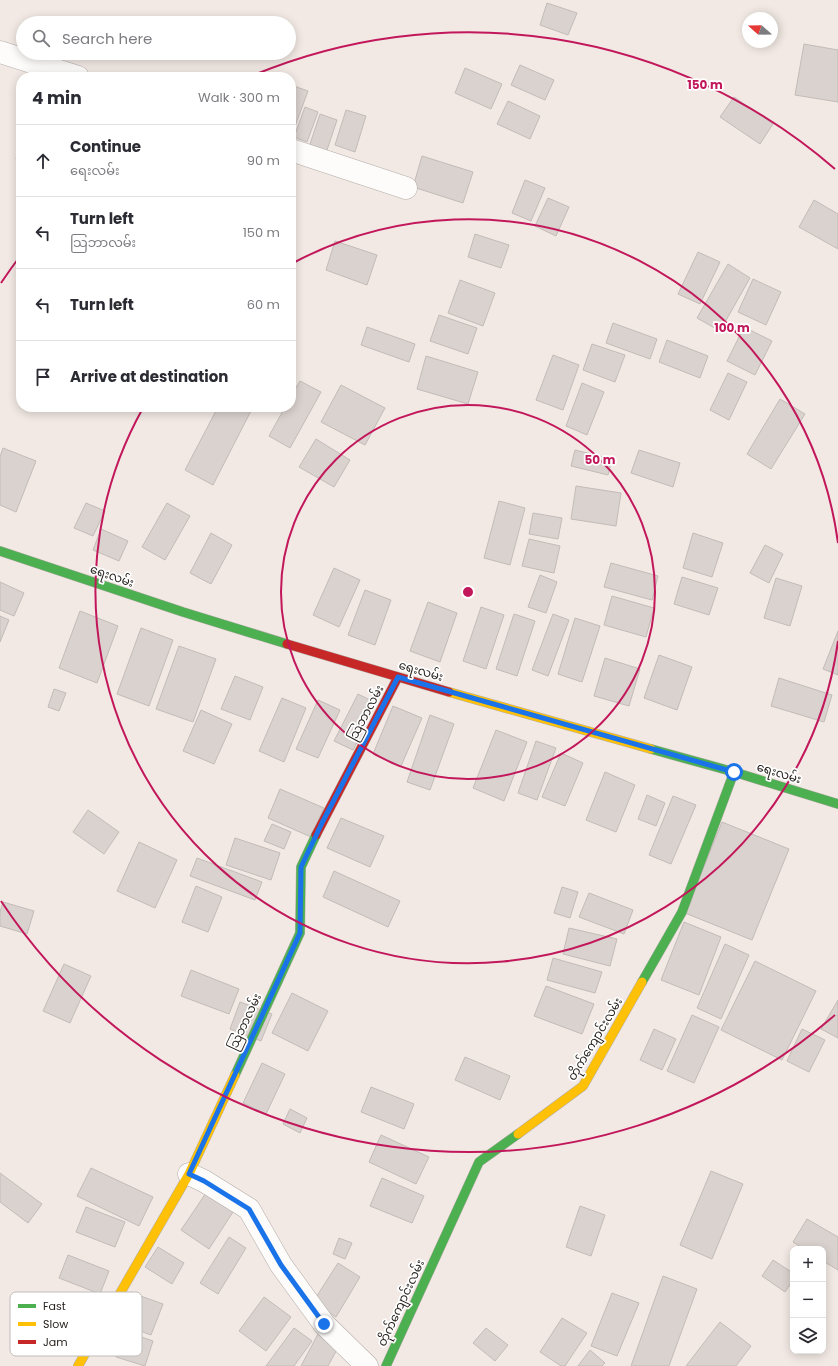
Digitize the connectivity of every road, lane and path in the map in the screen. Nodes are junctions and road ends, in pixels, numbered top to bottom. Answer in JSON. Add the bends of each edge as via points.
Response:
{"nodes":[{"id":1,"x":0,"y":52,"type":"edge"},
{"id":2,"x":16,"y":57,"type":"edge"},
{"id":3,"x":25,"y":60,"type":"edge"},
{"id":4,"x":62,"y":72,"type":"edge"},
{"id":5,"x":296,"y":152,"type":"edge"},
{"id":6,"x":406,"y":188,"type":"dead end"},
{"id":7,"x":0,"y":552,"type":"edge"},
{"id":8,"x":398,"y":677,"type":"junction"},
{"id":9,"x":734,"y":772,"type":"junction"},
{"id":10,"x":838,"y":804,"type":"edge"},
{"id":11,"x":189,"y":1174,"type":"junction"},
{"id":12,"x":121,"y":1292,"type":"edge"},
{"id":13,"x":84,"y":1356,"type":"edge"},
{"id":14,"x":78,"y":1366,"type":"edge"},
{"id":15,"x":367,"y":1366,"type":"edge"},
{"id":16,"x":386,"y":1366,"type":"edge"}],
"edges":[{"from":1,"to":2,"type":"street"},
{"from":3,"to":4,"type":"street"},
{"from":5,"to":6,"type":"street"},
{"from":7,"to":8,"type":"street","name":"ရေးလမ်း","via":[[183,612]]},
{"from":8,"to":9,"type":"street","name":"ရေးလမ်း"},
{"from":8,"to":11,"type":"street","name":"သြဘာလမ်း","via":[[301,867],[300,933]]},
{"from":9,"to":10,"type":"street","name":"ရေးလမ်း"},
{"from":9,"to":16,"type":"street","name":"တိုက်ကျောင်းလမ်း","via":[[682,912],[584,1086],[479,1162]]},
{"from":11,"to":12,"type":"street","name":"သြဘာလမ်း"},
{"from":11,"to":15,"type":"street","via":[[249,1209],[281,1265],[320,1318]]},
{"from":13,"to":14,"type":"street","name":"သြဘာလမ်း"}]}
